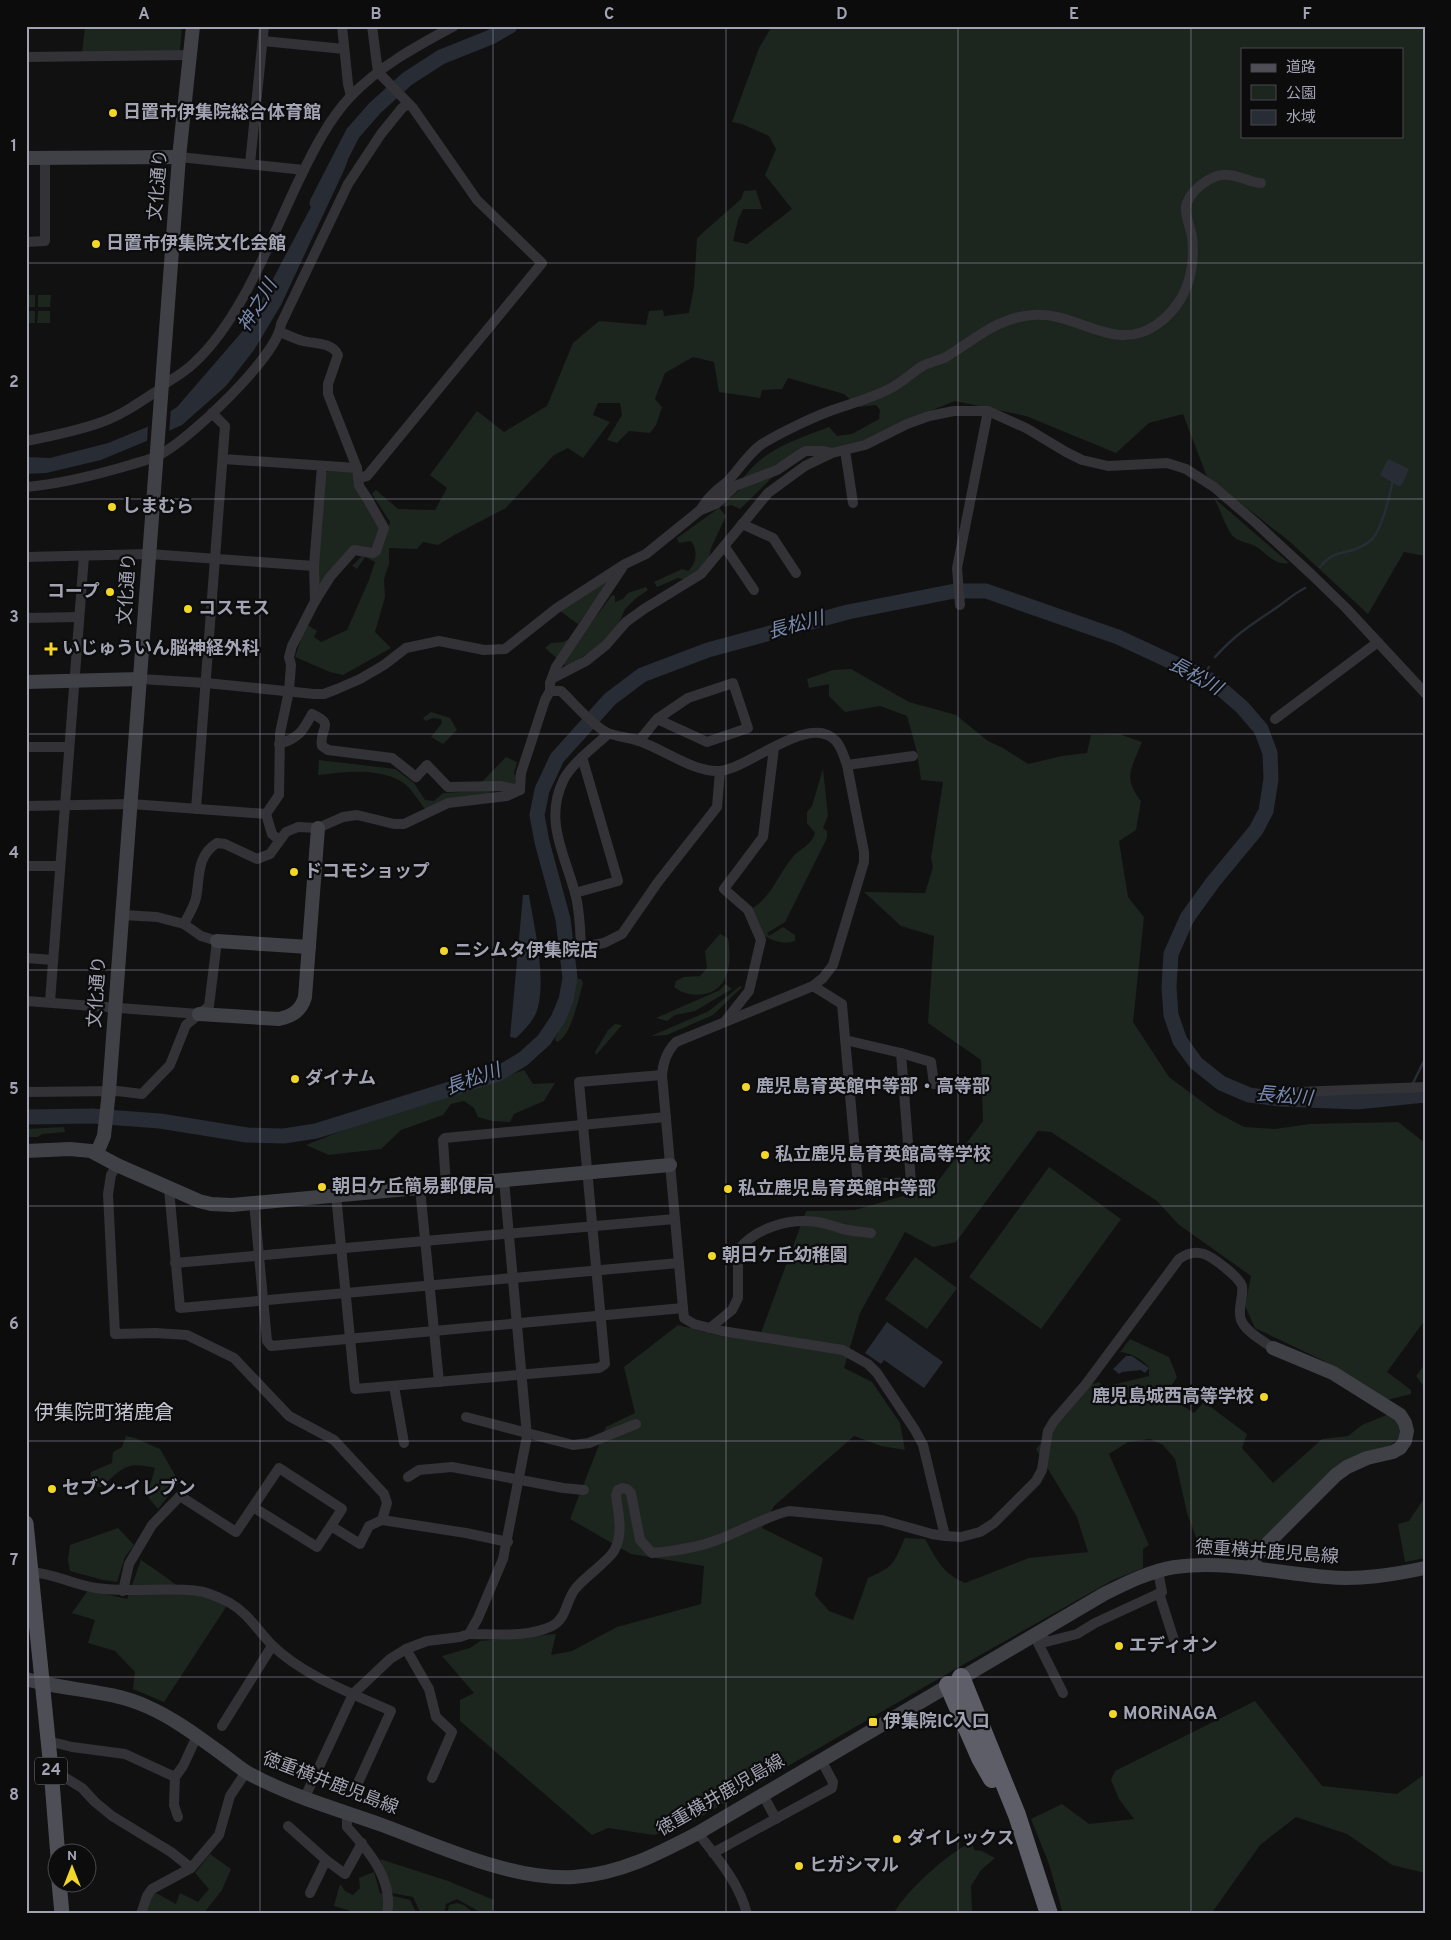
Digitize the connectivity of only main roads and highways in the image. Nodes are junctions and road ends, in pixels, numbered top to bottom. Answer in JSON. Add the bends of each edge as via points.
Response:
{"nodes":[{"id":1,"x":26,"y":1523,"type":"edge"},
{"id":2,"x":29,"y":1565,"type":"edge"},
{"id":3,"x":954,"y":1681,"type":"road end"},
{"id":4,"x":57,"y":1842,"type":"edge"},
{"id":5,"x":60,"y":1892,"type":"edge"},
{"id":6,"x":62,"y":1914,"type":"edge"},
{"id":7,"x":1048,"y":1914,"type":"edge"}],
"edges":[{"from":1,"to":2,"type":"main road","number":"24"},
{"from":2,"to":4,"type":"main road","number":"24"},
{"from":3,"to":7,"type":"highway","via":[[1017,1816]]},
{"from":5,"to":6,"type":"main road"}]}
